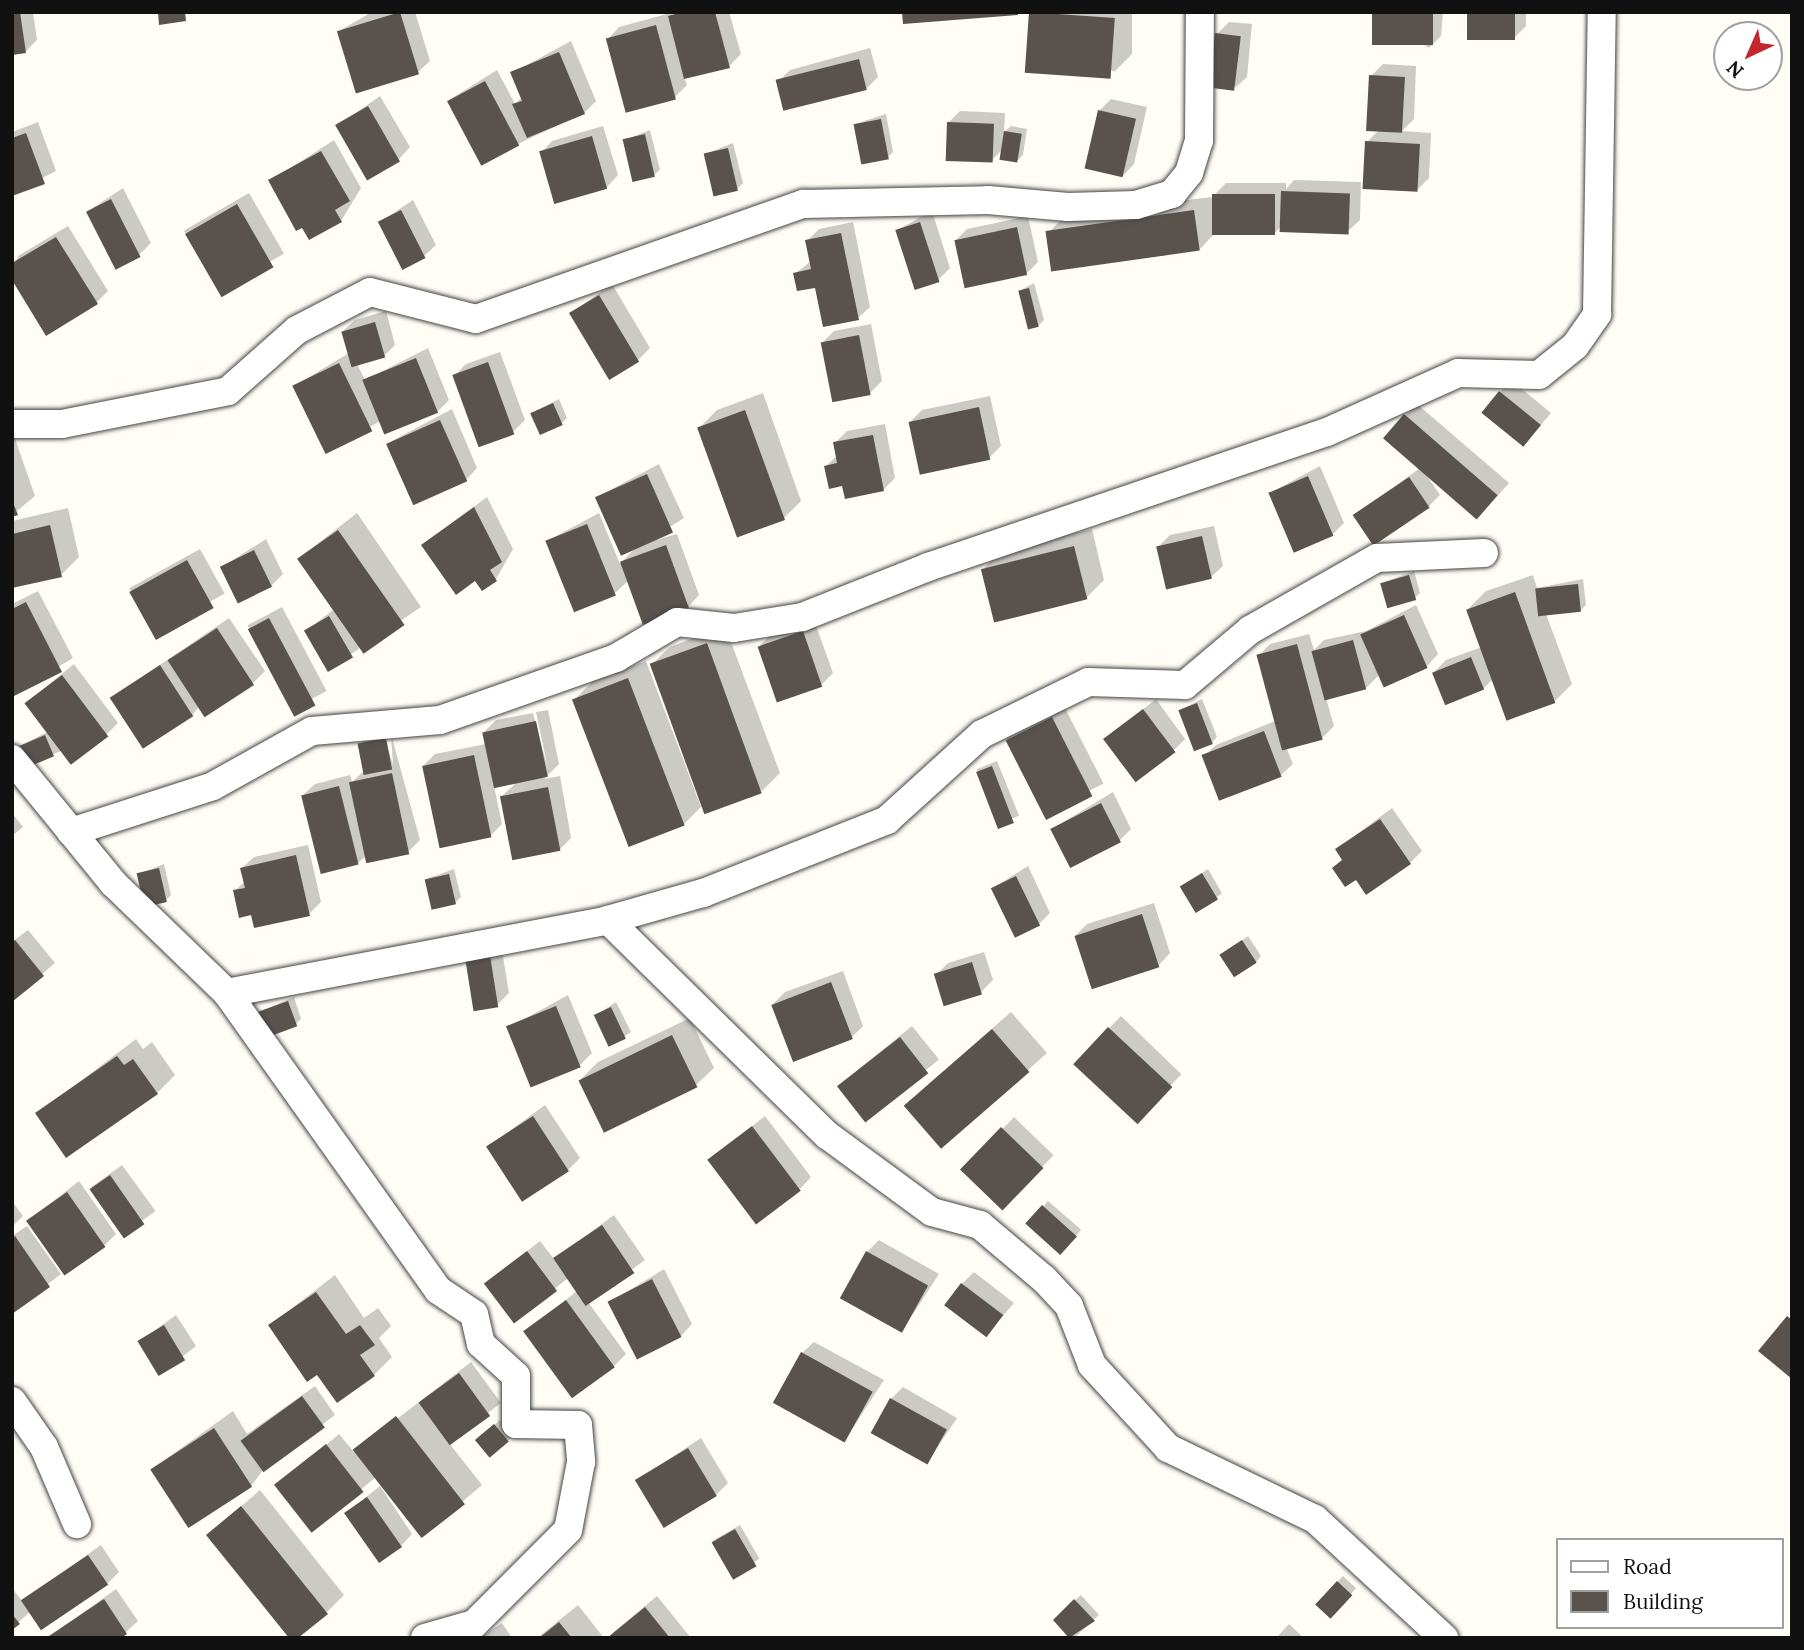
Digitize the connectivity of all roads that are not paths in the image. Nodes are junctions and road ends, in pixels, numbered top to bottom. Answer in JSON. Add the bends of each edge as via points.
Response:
{"nodes":[{"id":1,"x":1200,"y":12,"type":"edge"},
{"id":2,"x":1602,"y":12,"type":"edge"},
{"id":3,"x":12,"y":424,"type":"edge"},
{"id":4,"x":1484,"y":552,"type":"dead end"},
{"id":5,"x":12,"y":759,"type":"edge"},
{"id":6,"x":71,"y":832,"type":"junction"},
{"id":7,"x":608,"y":920,"type":"junction"},
{"id":8,"x":228,"y":993,"type":"junction"},
{"id":9,"x":12,"y":1401,"type":"edge"},
{"id":10,"x":77,"y":1524,"type":"dead end"},
{"id":11,"x":425,"y":1638,"type":"edge"},
{"id":12,"x":1444,"y":1638,"type":"edge"}],
"edges":[{"from":1,"to":3,"type":"street","via":[[1199,141],[1189,173],[1172,194],[1109,206],[988,200],[803,204],[476,319],[370,292],[297,330],[228,391],[62,424]]},
{"from":2,"to":6,"type":"street","via":[[1597,314],[1576,346],[1539,375],[1458,373],[1327,432],[928,566],[802,617],[734,628],[677,622],[616,658],[440,720],[312,731],[213,786]]},
{"from":4,"to":7,"type":"street","via":[[1377,558],[1250,631],[1185,685],[1088,682],[982,734],[887,820],[703,893]]},
{"from":5,"to":6,"type":"street"},
{"from":6,"to":8,"type":"street","via":[[113,883]]},
{"from":7,"to":8,"type":"street"},
{"from":7,"to":12,"type":"street","via":[[827,1135],[932,1212],[980,1225],[1044,1279],[1069,1306],[1093,1365],[1168,1448],[1315,1519]]},
{"from":8,"to":11,"type":"street","via":[[438,1290],[474,1314],[481,1344],[516,1376],[516,1424],[578,1424],[582,1462],[568,1530],[474,1624]]},
{"from":9,"to":10,"type":"street","via":[[44,1447]]}]}
